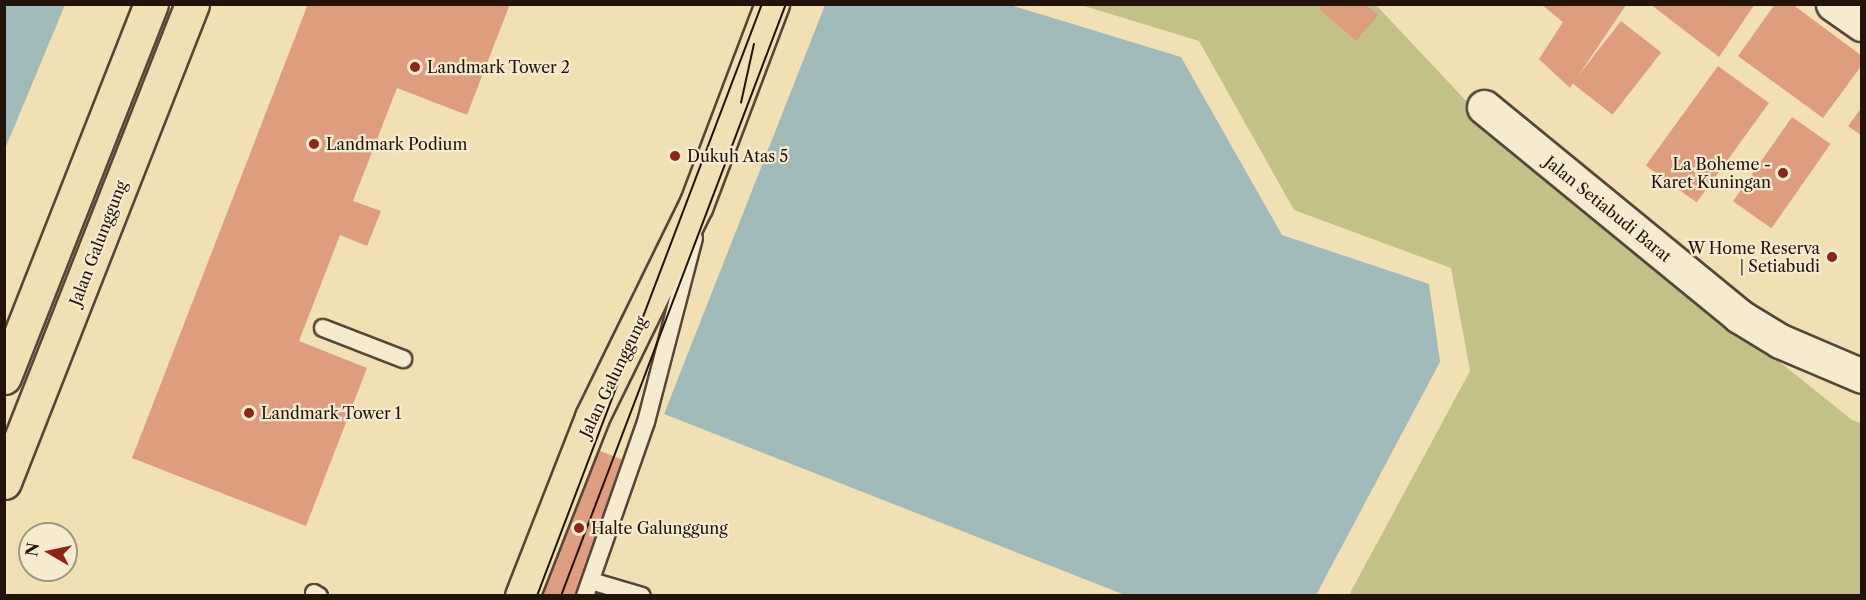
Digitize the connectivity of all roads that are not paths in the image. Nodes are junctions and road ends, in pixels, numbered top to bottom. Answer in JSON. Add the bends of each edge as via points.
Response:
{"nodes":[{"id":1,"x":151,"y":4,"type":"edge"},
{"id":2,"x":192,"y":4,"type":"edge"},
{"id":3,"x":772,"y":4,"type":"edge"},
{"id":4,"x":1833,"y":4,"type":"edge"},
{"id":5,"x":1862,"y":24,"type":"edge"},
{"id":6,"x":1484,"y":107,"type":"dead end"},
{"id":7,"x":713,"y":161,"type":"junction"},
{"id":8,"x":323,"y":328,"type":"dead end"},
{"id":9,"x":403,"y":359,"type":"dead end"},
{"id":10,"x":1862,"y":376,"type":"edge"},
{"id":11,"x":4,"y":377,"type":"edge"},
{"id":12,"x":4,"y":482,"type":"edge"},
{"id":13,"x":588,"y":588,"type":"edge"},
{"id":14,"x":522,"y":596,"type":"edge"},
{"id":15,"x":642,"y":596,"type":"edge"}],
"edges":[{"from":1,"to":11,"type":"main road"},
{"from":2,"to":12,"type":"main road","name":"Jalan Galunggung"},
{"from":3,"to":7,"type":"main road","name":"Jalan Galunggung"},
{"from":4,"to":5,"type":"street"},
{"from":6,"to":10,"type":"street","name":"Jalan Setiabudi Barat","via":[[1739,316],[1780,341]]},
{"from":7,"to":13,"type":"lane","name":"Jalan Galunggung","via":[[646,422]]},
{"from":7,"to":14,"type":"main road","name":"Jalan Galunggung","via":[[675,252],[592,417]]},
{"from":8,"to":9,"type":"lane"},
{"from":13,"to":15,"type":"lane"}]}
